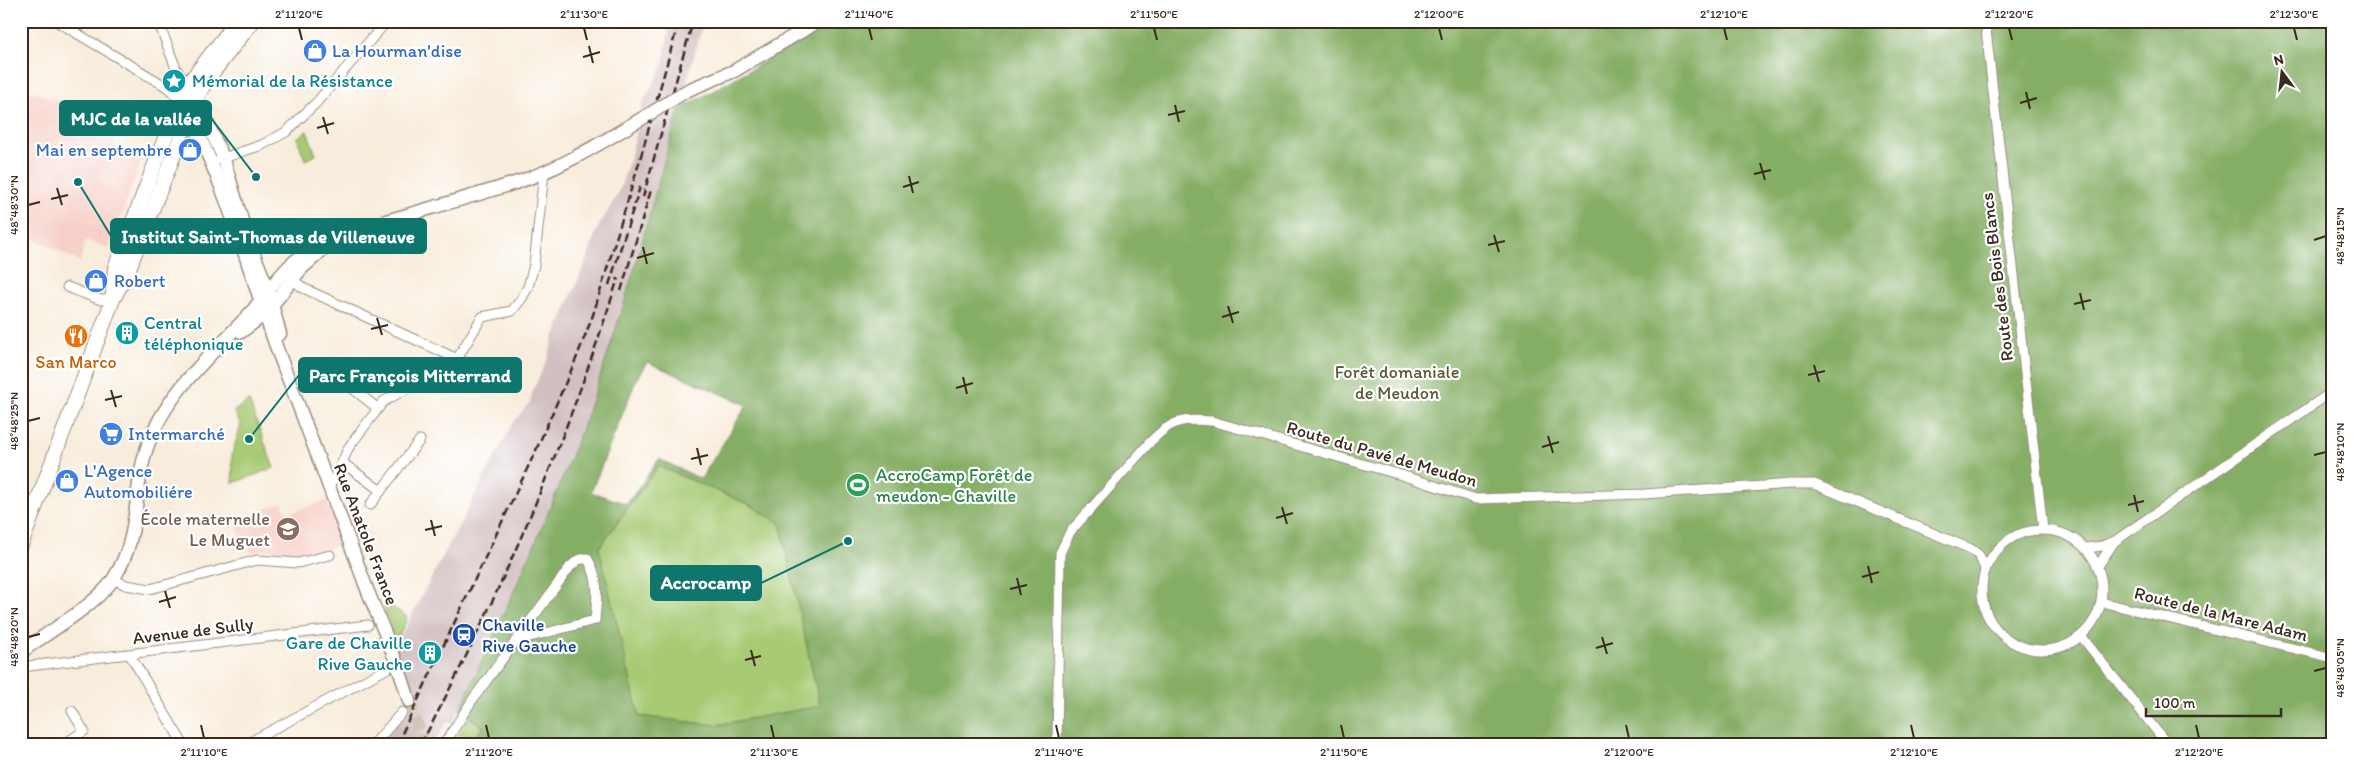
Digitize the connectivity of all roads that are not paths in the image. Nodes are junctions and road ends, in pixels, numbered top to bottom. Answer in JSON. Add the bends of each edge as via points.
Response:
{"nodes":[{"id":1,"x":56,"y":21,"type":"edge"},
{"id":2,"x":158,"y":21,"type":"edge"},
{"id":3,"x":237,"y":21,"type":"edge"},
{"id":4,"x":253,"y":21,"type":"edge"},
{"id":5,"x":387,"y":21,"type":"edge"},
{"id":6,"x":803,"y":21,"type":"edge"},
{"id":7,"x":819,"y":21,"type":"edge"},
{"id":8,"x":1985,"y":21,"type":"edge"},
{"id":9,"x":187,"y":84,"type":"junction"},
{"id":10,"x":688,"y":90,"type":"junction"},
{"id":11,"x":180,"y":99,"type":"junction"},
{"id":12,"x":196,"y":99,"type":"junction"},
{"id":13,"x":189,"y":116,"type":"junction"},
{"id":14,"x":223,"y":157,"type":"junction"},
{"id":15,"x":214,"y":172,"type":"junction"},
{"id":16,"x":544,"y":173,"type":"junction"},
{"id":17,"x":289,"y":275,"type":"junction"},
{"id":18,"x":67,"y":287,"type":"dead end"},
{"id":19,"x":113,"y":300,"type":"junction"},
{"id":20,"x":266,"y":302,"type":"junction"},
{"id":21,"x":457,"y":359,"type":"junction"},
{"id":22,"x":336,"y":376,"type":"dead end"},
{"id":23,"x":501,"y":379,"type":"dead end"},
{"id":24,"x":2333,"y":391,"type":"edge"},
{"id":25,"x":377,"y":408,"type":"junction"},
{"id":26,"x":420,"y":440,"type":"dead end"},
{"id":27,"x":343,"y":463,"type":"junction"},
{"id":28,"x":328,"y":482,"type":"junction"},
{"id":29,"x":381,"y":491,"type":"junction"},
{"id":30,"x":370,"y":505,"type":"dead end"},
{"id":31,"x":2043,"y":530,"type":"junction"},
{"id":32,"x":2114,"y":542,"type":"junction"},
{"id":33,"x":21,"y":545,"type":"edge"},
{"id":34,"x":2086,"y":548,"type":"junction"},
{"id":35,"x":330,"y":556,"type":"dead end"},
{"id":36,"x":2098,"y":566,"type":"junction"},
{"id":37,"x":1985,"y":569,"type":"junction"},
{"id":38,"x":114,"y":580,"type":"junction"},
{"id":39,"x":2101,"y":602,"type":"junction"},
{"id":40,"x":58,"y":625,"type":"junction"},
{"id":41,"x":368,"y":626,"type":"dead end"},
{"id":42,"x":2081,"y":636,"type":"junction"},
{"id":43,"x":515,"y":641,"type":"junction"},
{"id":44,"x":21,"y":645,"type":"edge"},
{"id":45,"x":21,"y":652,"type":"edge"},
{"id":46,"x":130,"y":655,"type":"junction"},
{"id":47,"x":2333,"y":658,"type":"edge"},
{"id":48,"x":21,"y":667,"type":"edge"},
{"id":49,"x":388,"y":668,"type":"dead end"},
{"id":50,"x":406,"y":707,"type":"joint"},
{"id":51,"x":72,"y":710,"type":"dead end"},
{"id":52,"x":64,"y":744,"type":"edge"},
{"id":53,"x":183,"y":744,"type":"edge"},
{"id":54,"x":246,"y":744,"type":"edge"},
{"id":55,"x":374,"y":744,"type":"edge"},
{"id":56,"x":444,"y":744,"type":"edge"},
{"id":57,"x":1057,"y":744,"type":"edge"},
{"id":58,"x":2167,"y":744,"type":"edge"}],
"edges":[{"from":1,"to":11,"type":"street","via":[[167,87]]},
{"from":2,"to":9,"type":"street","via":[[177,71]]},
{"from":3,"to":9,"type":"main road"},
{"from":4,"to":12,"type":"main road","via":[[206,81]]},
{"from":5,"to":14,"type":"street","via":[[316,103],[286,132],[262,145]]},
{"from":6,"to":10,"type":"main road"},
{"from":7,"to":10,"type":"main road","via":[[734,71]]},
{"from":8,"to":31,"type":"street","name":"Route des Bois Blancs"},
{"from":9,"to":11,"type":"main road"},
{"from":9,"to":12,"type":"main road","name":"Rue Anatole France"},
{"from":10,"to":16,"type":"main road","bridge":true},
{"from":11,"to":13,"type":"main road","name":"Rue Anatole France"},
{"from":11,"to":19,"type":"main road","via":[[115,268]]},
{"from":12,"to":13,"type":"main road"},
{"from":12,"to":14,"type":"main road","name":"Rue Anatole France"},
{"from":13,"to":15,"type":"main road","name":"Rue Anatole France"},
{"from":13,"to":19,"type":"main road","via":[[127,273]]},
{"from":14,"to":15,"type":"street"},
{"from":14,"to":20,"type":"main road","name":"Rue Anatole France"},
{"from":15,"to":20,"type":"main road","name":"Rue Anatole France"},
{"from":16,"to":17,"type":"main road","via":[[354,230],[296,260]]},
{"from":16,"to":21,"type":"street","via":[[534,265],[522,298],[512,311],[482,317]]},
{"from":17,"to":20,"type":"main road"},
{"from":17,"to":21,"type":"street","via":[[297,285]]},
{"from":18,"to":19,"type":"street","via":[[101,300]]},
{"from":19,"to":33,"type":"main road"},
{"from":20,"to":28,"type":"main road","name":"Rue Anatole France","via":[[290,380]]},
{"from":20,"to":38,"type":"main road","via":[[168,404],[149,441],[140,475],[135,527],[128,552]]},
{"from":21,"to":23,"type":"street"},
{"from":21,"to":25,"type":"street"},
{"from":22,"to":25,"type":"street"},
{"from":24,"to":32,"type":"street"},
{"from":25,"to":27,"type":"street","via":[[348,447]]},
{"from":26,"to":29,"type":"street"},
{"from":27,"to":28,"type":"street","via":[[334,480]]},
{"from":27,"to":29,"type":"street"},
{"from":28,"to":50,"type":"main road","name":"Rue Anatole France","via":[[399,668]]},
{"from":29,"to":30,"type":"street"},
{"from":31,"to":34,"type":"street","via":[[2066,535]]},
{"from":31,"to":37,"type":"street","via":[[2026,532],[2002,544]]},
{"from":32,"to":34,"type":"street"},
{"from":32,"to":36,"type":"street"},
{"from":34,"to":36,"type":"street"},
{"from":35,"to":38,"type":"street","via":[[298,563],[257,560],[150,589]]},
{"from":36,"to":39,"type":"street"},
{"from":37,"to":42,"type":"street","via":[[1982,596],[1986,612],[2001,634],[2011,642],[2038,650],[2062,646]]},
{"from":37,"to":57,"type":"street","name":"Route du Pavé de Meudon","via":[[1979,555],[1971,549],[1814,484],[1476,500],[1212,421],[1185,419],[1163,430],[1151,441],[1070,532],[1060,553]]},
{"from":38,"to":40,"type":"main road","via":[[94,600]]},
{"from":39,"to":42,"type":"street","via":[[2096,616]]},
{"from":39,"to":47,"type":"street","name":"Route de la Mare Adam"},
{"from":40,"to":44,"type":"main road"},
{"from":40,"to":45,"type":"main road"},
{"from":41,"to":46,"type":"street","name":"Avenue de Sully"},
{"from":42,"to":58,"type":"street"},
{"from":43,"to":43,"type":"street","via":[[595,620],[598,593],[595,570],[588,558],[578,560],[570,567]]},
{"from":43,"to":56,"type":"street"},
{"from":46,"to":48,"type":"street","name":"Avenue de Sully"},
{"from":46,"to":53,"type":"street"},
{"from":49,"to":54,"type":"street"},
{"from":50,"to":55,"type":"street"},
{"from":51,"to":52,"type":"street","via":[[84,731]]}]}
